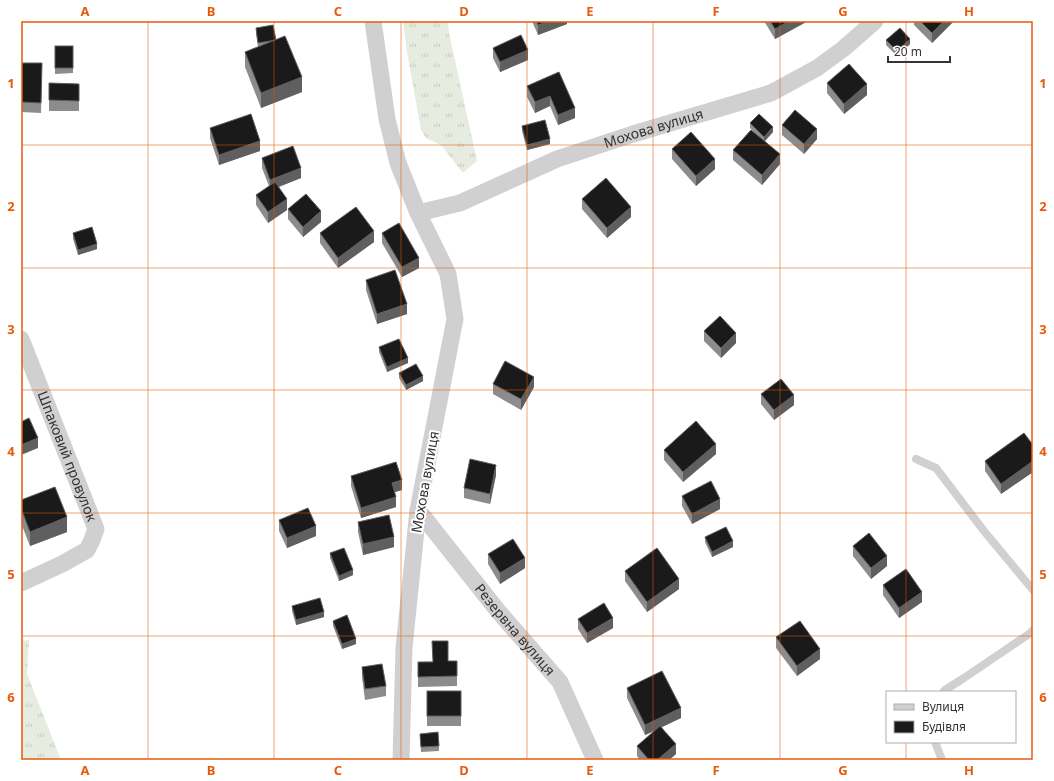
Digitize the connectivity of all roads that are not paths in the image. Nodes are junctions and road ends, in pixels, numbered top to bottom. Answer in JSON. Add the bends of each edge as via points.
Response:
{"nodes":[{"id":1,"x":373,"y":21,"type":"edge"},
{"id":2,"x":875,"y":21,"type":"edge"},
{"id":3,"x":418,"y":214,"type":"junction"},
{"id":4,"x":21,"y":338,"type":"edge"},
{"id":5,"x":916,"y":459,"type":"dead end"},
{"id":6,"x":418,"y":510,"type":"junction"},
{"id":7,"x":21,"y":584,"type":"edge"},
{"id":8,"x":1033,"y":590,"type":"edge"},
{"id":9,"x":1033,"y":630,"type":"edge"},
{"id":10,"x":944,"y":691,"type":"edge"},
{"id":11,"x":935,"y":743,"type":"edge"},
{"id":12,"x":401,"y":760,"type":"edge"},
{"id":13,"x":595,"y":760,"type":"edge"},
{"id":14,"x":942,"y":760,"type":"edge"}],
"edges":[{"from":1,"to":3,"type":"street","name":"Мохова вулиця","via":[[387,119],[398,163]]},
{"from":2,"to":3,"type":"street","name":"Мохова вулиця","via":[[817,68],[771,94],[557,159],[460,203]]},
{"from":3,"to":6,"type":"street","name":"Мохова вулиця","via":[[448,274],[455,319]]},
{"from":4,"to":7,"type":"street","name":"Шпаковий провулок","via":[[96,529],[87,550]]},
{"from":5,"to":8,"type":"lane","via":[[936,468],[984,532]]},
{"from":6,"to":12,"type":"street","name":"Мохова вулиця","via":[[404,648]]},
{"from":6,"to":13,"type":"street","name":"Резервна вулиця","via":[[498,611],[560,682]]},
{"from":9,"to":10,"type":"lane"},
{"from":11,"to":14,"type":"lane"}]}
